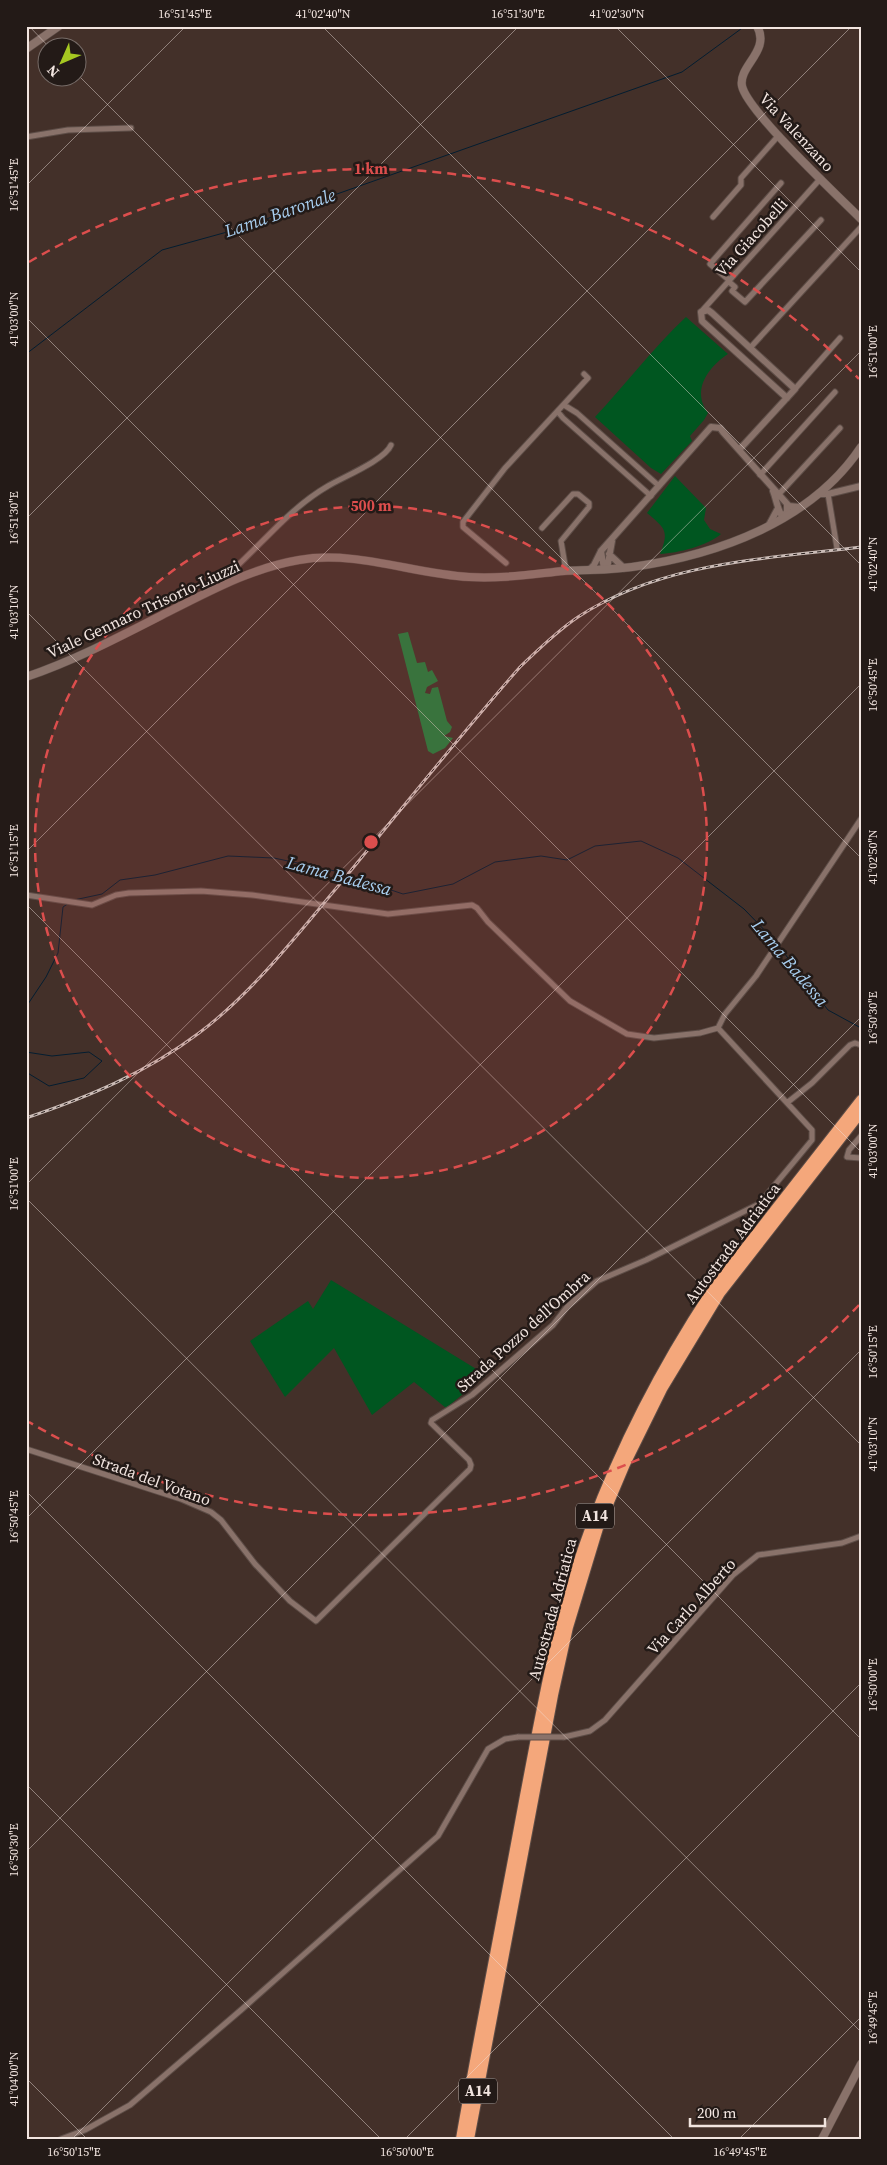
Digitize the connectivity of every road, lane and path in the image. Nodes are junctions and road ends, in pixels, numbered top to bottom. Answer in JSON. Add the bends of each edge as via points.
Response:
{"nodes":[{"id":1,"x":59,"y":26,"type":"edge"},
{"id":2,"x":757,"y":26,"type":"edge"},
{"id":3,"x":26,"y":49,"type":"edge"},
{"id":4,"x":131,"y":128,"type":"dead end"},
{"id":5,"x":779,"y":135,"type":"junction"},
{"id":6,"x":26,"y":137,"type":"edge"},
{"id":7,"x":821,"y":178,"type":"junction"},
{"id":8,"x":781,"y":183,"type":"dead end"},
{"id":9,"x":713,"y":217,"type":"dead end"},
{"id":10,"x":861,"y":219,"type":"edge"},
{"id":11,"x":821,"y":220,"type":"dead end"},
{"id":12,"x":861,"y":227,"type":"edge"},
{"id":13,"x":729,"y":281,"type":"junction"},
{"id":14,"x":701,"y":312,"type":"junction"},
{"id":15,"x":840,"y":338,"type":"dead end"},
{"id":16,"x":750,"y":348,"type":"junction"},
{"id":17,"x":584,"y":374,"type":"dead end"},
{"id":18,"x":794,"y":390,"type":"junction"},
{"id":19,"x":834,"y":392,"type":"dead end"},
{"id":20,"x":787,"y":398,"type":"junction"},
{"id":21,"x":564,"y":405,"type":"junction"},
{"id":22,"x":558,"y":412,"type":"junction"},
{"id":23,"x":840,"y":428,"type":"dead end"},
{"id":24,"x":391,"y":445,"type":"dead end"},
{"id":25,"x":861,"y":447,"type":"edge"},
{"id":26,"x":739,"y":450,"type":"junction"},
{"id":27,"x":760,"y":474,"type":"junction"},
{"id":28,"x":659,"y":486,"type":"junction"},
{"id":29,"x":770,"y":486,"type":"junction"},
{"id":30,"x":861,"y":486,"type":"edge"},
{"id":31,"x":779,"y":494,"type":"junction"},
{"id":32,"x":819,"y":494,"type":"junction"},
{"id":33,"x":828,"y":494,"type":"junction"},
{"id":34,"x":651,"y":496,"type":"junction"},
{"id":35,"x":787,"y":504,"type":"junction"},
{"id":36,"x":799,"y":507,"type":"junction"},
{"id":37,"x":777,"y":510,"type":"junction"},
{"id":38,"x":783,"y":518,"type":"junction"},
{"id":39,"x":769,"y":525,"type":"junction"},
{"id":40,"x":542,"y":528,"type":"dead end"},
{"id":41,"x":613,"y":539,"type":"junction"},
{"id":42,"x":837,"y":548,"type":"dead end"},
{"id":43,"x":600,"y":551,"type":"junction"},
{"id":44,"x":609,"y":554,"type":"junction"},
{"id":45,"x":506,"y":563,"type":"dead end"},
{"id":46,"x":624,"y":568,"type":"junction"},
{"id":47,"x":606,"y":569,"type":"junction"},
{"id":48,"x":589,"y":570,"type":"junction"},
{"id":49,"x":566,"y":571,"type":"junction"},
{"id":50,"x":226,"y":582,"type":"junction"},
{"id":51,"x":26,"y":677,"type":"edge"},
{"id":52,"x":861,"y":819,"type":"edge"},
{"id":53,"x":26,"y":895,"type":"edge"},
{"id":54,"x":718,"y":1028,"type":"junction"},
{"id":55,"x":861,"y":1045,"type":"edge"},
{"id":56,"x":861,"y":1100,"type":"edge"},
{"id":57,"x":788,"y":1102,"type":"junction"},
{"id":58,"x":861,"y":1112,"type":"edge"},
{"id":59,"x":861,"y":1136,"type":"edge"},
{"id":60,"x":861,"y":1158,"type":"edge"},
{"id":61,"x":26,"y":1449,"type":"edge"},
{"id":62,"x":861,"y":1536,"type":"edge"},
{"id":63,"x":316,"y":1621,"type":"joint"},
{"id":64,"x":487,"y":2043,"type":"junction"},
{"id":65,"x":861,"y":2064,"type":"edge"},
{"id":66,"x":469,"y":2094,"type":"junction"},
{"id":67,"x":831,"y":2122,"type":"junction"},
{"id":68,"x":61,"y":2139,"type":"edge"},
{"id":69,"x":456,"y":2139,"type":"edge"},
{"id":70,"x":460,"y":2139,"type":"edge"},
{"id":71,"x":469,"y":2139,"type":"edge"},
{"id":72,"x":474,"y":2139,"type":"edge"},
{"id":73,"x":822,"y":2139,"type":"edge"},
{"id":74,"x":830,"y":2139,"type":"edge"}],
"edges":[{"from":1,"to":3,"type":"main road"},
{"from":2,"to":5,"type":"main road","name":"Via Valenzano","via":[[761,37],[758,52],[743,76],[742,88],[748,100]]},
{"from":4,"to":6,"type":"street","via":[[68,130]]},
{"from":5,"to":7,"type":"main road","name":"Via Valenzano"},
{"from":5,"to":9,"type":"street","via":[[741,178],[741,185]]},
{"from":7,"to":10,"type":"main road","name":"Via Valenzano"},
{"from":7,"to":13,"type":"street","name":"Via Giacobelli"},
{"from":8,"to":13,"type":"street","via":[[710,264]]},
{"from":11,"to":13,"type":"street","via":[[745,302],[732,291],[735,287]]},
{"from":12,"to":16,"type":"street"},
{"from":13,"to":14,"type":"street","name":"Via Giacobelli"},
{"from":14,"to":16,"type":"street","via":[[710,311]]},
{"from":14,"to":20,"type":"street","via":[[702,321]]},
{"from":15,"to":18,"type":"street"},
{"from":16,"to":18,"type":"street"},
{"from":17,"to":21,"type":"street","via":[[588,378]]},
{"from":18,"to":20,"type":"street"},
{"from":19,"to":27,"type":"street"},
{"from":20,"to":26,"type":"street"},
{"from":21,"to":22,"type":"street"},
{"from":21,"to":28,"type":"street"},
{"from":22,"to":34,"type":"street"},
{"from":22,"to":45,"type":"street","via":[[505,468],[464,522],[463,527]]},
{"from":23,"to":31,"type":"street"},
{"from":24,"to":50,"type":"street","via":[[365,466],[309,498],[225,577]]},
{"from":25,"to":32,"type":"main road","name":"Viale Gennaro Trisorio-Liuzzi"},
{"from":26,"to":27,"type":"street"},
{"from":26,"to":28,"type":"street","via":[[715,426],[707,430]]},
{"from":27,"to":29,"type":"street"},
{"from":28,"to":34,"type":"street"},
{"from":29,"to":31,"type":"street"},
{"from":29,"to":37,"type":"street"},
{"from":30,"to":33,"type":"street"},
{"from":31,"to":35,"type":"street"},
{"from":32,"to":33,"type":"street"},
{"from":32,"to":36,"type":"main road","name":"Viale Gennaro Trisorio-Liuzzi"},
{"from":33,"to":42,"type":"street"},
{"from":34,"to":41,"type":"street"},
{"from":35,"to":36,"type":"street","via":[[791,508]]},
{"from":35,"to":38,"type":"street"},
{"from":36,"to":38,"type":"main road","name":"Viale Gennaro Trisorio-Liuzzi"},
{"from":37,"to":38,"type":"street"},
{"from":37,"to":39,"type":"street"},
{"from":38,"to":39,"type":"main road","name":"Viale Gennaro Trisorio-Liuzzi"},
{"from":39,"to":46,"type":"main road","name":"Viale Gennaro Trisorio-Liuzzi","via":[[705,551]]},
{"from":40,"to":49,"type":"street","via":[[573,494],[589,502],[589,507],[562,541]]},
{"from":41,"to":43,"type":"street"},
{"from":41,"to":44,"type":"street"},
{"from":43,"to":47,"type":"street"},
{"from":43,"to":48,"type":"street"},
{"from":44,"to":46,"type":"street"},
{"from":44,"to":47,"type":"street"},
{"from":46,"to":47,"type":"main road","name":"Viale Gennaro Trisorio-Liuzzi"},
{"from":47,"to":48,"type":"main road","name":"Viale Gennaro Trisorio-Liuzzi"},
{"from":48,"to":49,"type":"main road","name":"Viale Gennaro Trisorio-Liuzzi"},
{"from":49,"to":50,"type":"main road","name":"Viale Gennaro Trisorio-Liuzzi","via":[[470,577],[362,560],[315,558],[285,563]]},
{"from":50,"to":51,"type":"main road","name":"Viale Gennaro Trisorio-Liuzzi","via":[[109,642]]},
{"from":52,"to":54,"type":"street"},
{"from":53,"to":54,"type":"street","via":[[92,905],[129,893],[201,891],[388,914],[472,905],[570,1001],[627,1034],[654,1038],[700,1034]]},
{"from":54,"to":57,"type":"street","name":"Strada Pozzo dell'Ombra"},
{"from":55,"to":57,"type":"street","via":[[850,1045]]},
{"from":56,"to":66,"type":"highway","name":"Autostrada Adriatica","number":"A14","via":[[711,1292],[660,1375],[608,1482],[575,1574],[548,1680]]},
{"from":57,"to":63,"type":"street","name":"Strada Pozzo dell'Ombra","via":[[812,1130],[812,1140],[764,1200],[734,1218],[597,1281],[553,1325],[472,1395],[432,1420],[431,1423],[469,1460],[470,1469]]},
{"from":58,"to":64,"type":"highway","name":"Autostrada Adriatica","number":"A14","via":[[720,1293],[690,1340],[642,1428],[598,1528],[571,1617],[553,1695]]},
{"from":59,"to":60,"type":"street","via":[[849,1150],[847,1158]]},
{"from":61,"to":63,"type":"street","name":"Strada del Votano","via":[[212,1512],[254,1564],[290,1601]]},
{"from":62,"to":68,"type":"street","name":"Via Carlo Alberto","bridge":true,"via":[[842,1543],[754,1557],[733,1575],[605,1720],[590,1732],[564,1737],[505,1739],[488,1749],[438,1836],[130,2105],[85,2130]]},
{"from":64,"to":71,"type":"highway","name":"Autostrada Adriatica","number":"A14"},
{"from":64,"to":72,"type":"highway","number":"A14"},
{"from":65,"to":67,"type":"main road"},
{"from":66,"to":69,"type":"highway","number":"A14"},
{"from":66,"to":70,"type":"highway","name":"Autostrada Adriatica","number":"A14"},
{"from":67,"to":73,"type":"main road"},
{"from":67,"to":74,"type":"main road"}]}
